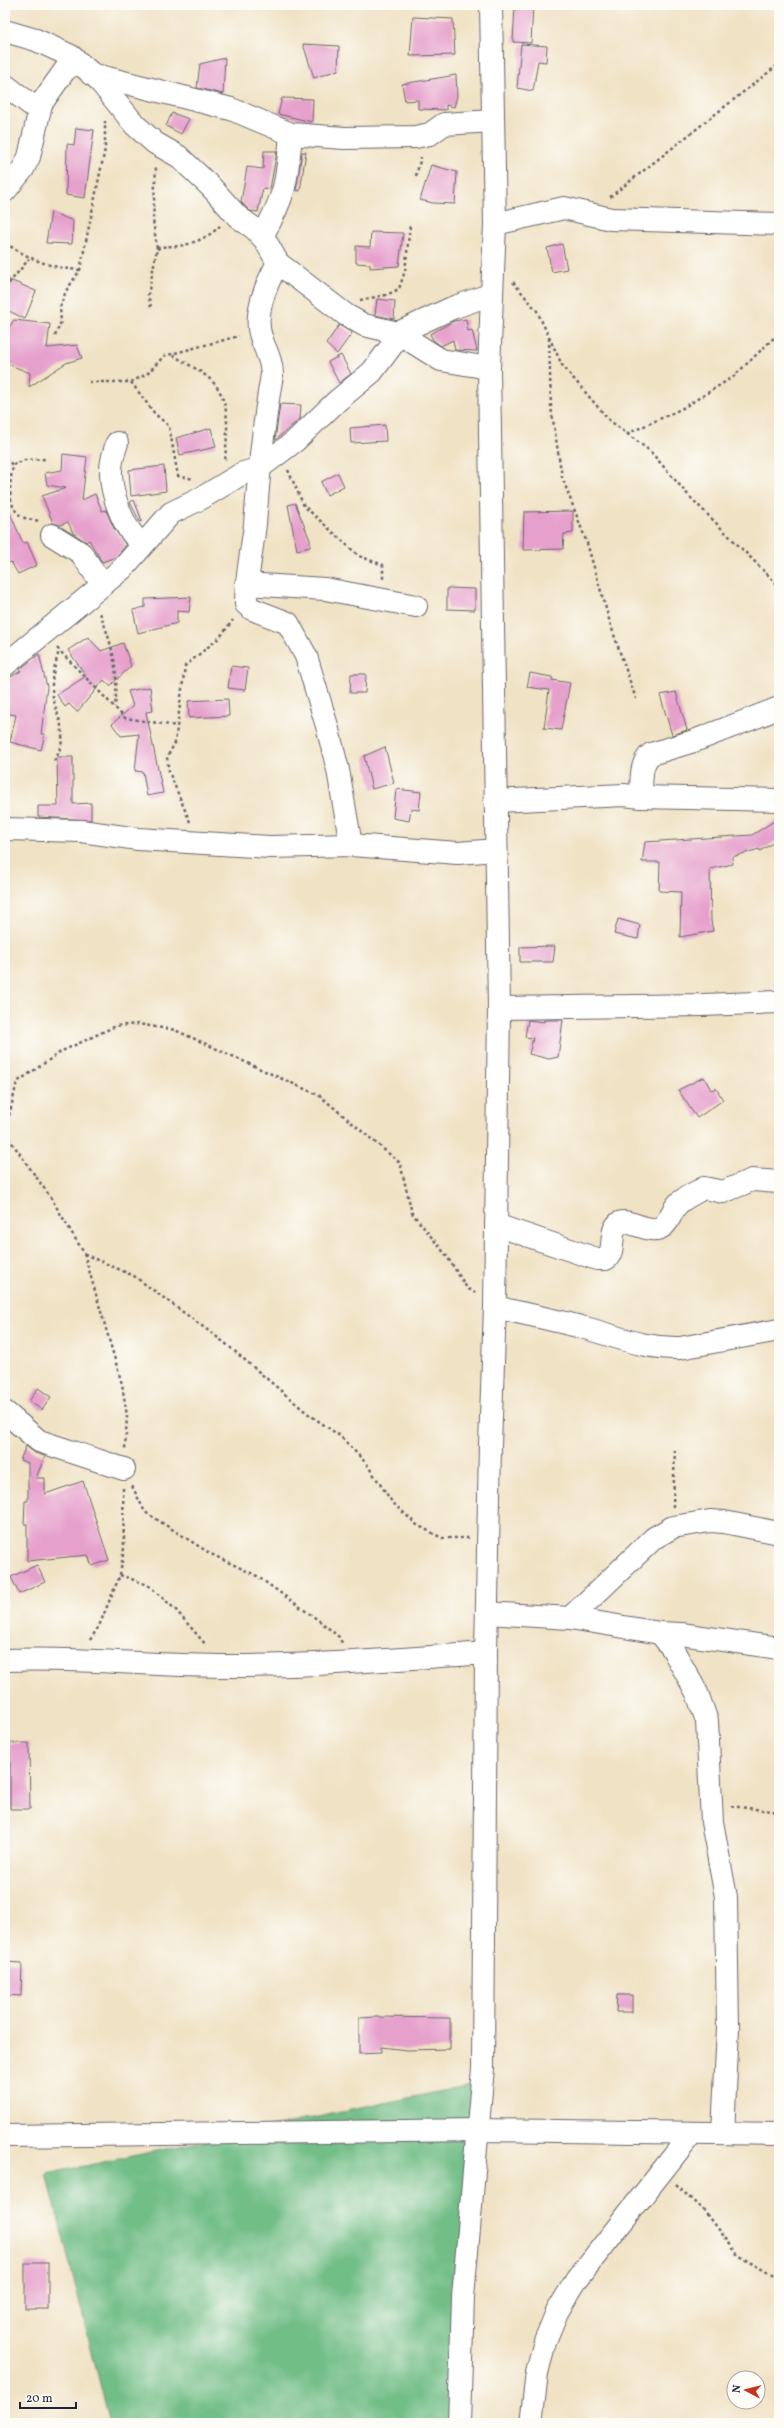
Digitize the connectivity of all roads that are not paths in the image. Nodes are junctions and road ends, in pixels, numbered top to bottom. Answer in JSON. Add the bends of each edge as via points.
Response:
{"nodes":[{"id":1,"x":491,"y":5,"type":"edge"},
{"id":2,"x":5,"y":31,"type":"edge"},
{"id":3,"x":86,"y":69,"type":"junction"},
{"id":4,"x":5,"y":85,"type":"edge"},
{"id":5,"x":38,"y":110,"type":"junction"},
{"id":6,"x":493,"y":122,"type":"junction"},
{"id":7,"x":291,"y":134,"type":"junction"},
{"id":8,"x":5,"y":191,"type":"edge"},
{"id":9,"x":495,"y":224,"type":"junction"},
{"id":10,"x":779,"y":224,"type":"edge"},
{"id":11,"x":255,"y":230,"type":"junction"},
{"id":12,"x":278,"y":263,"type":"junction"},
{"id":13,"x":492,"y":294,"type":"junction"},
{"id":14,"x":398,"y":333,"type":"junction"},
{"id":15,"x":489,"y":368,"type":"junction"},
{"id":16,"x":117,"y":442,"type":"dead end"},
{"id":17,"x":258,"y":469,"type":"junction"},
{"id":18,"x":52,"y":535,"type":"road end"},
{"id":19,"x":144,"y":543,"type":"junction"},
{"id":20,"x":97,"y":589,"type":"junction"},
{"id":21,"x":246,"y":594,"type":"junction"},
{"id":22,"x":416,"y":606,"type":"dead end"},
{"id":23,"x":5,"y":665,"type":"edge"},
{"id":24,"x":779,"y":708,"type":"edge"},
{"id":25,"x":641,"y":797,"type":"junction"},
{"id":26,"x":779,"y":800,"type":"edge"},
{"id":27,"x":496,"y":801,"type":"junction"},
{"id":28,"x":5,"y":829,"type":"edge"},
{"id":29,"x":351,"y":845,"type":"junction"},
{"id":30,"x":496,"y":850,"type":"junction"},
{"id":31,"x":779,"y":1002,"type":"edge"},
{"id":32,"x":499,"y":1008,"type":"junction"},
{"id":33,"x":779,"y":1182,"type":"edge"},
{"id":34,"x":496,"y":1225,"type":"junction"},
{"id":35,"x":495,"y":1307,"type":"junction"},
{"id":36,"x":779,"y":1330,"type":"edge"},
{"id":37,"x":5,"y":1412,"type":"edge"},
{"id":38,"x":124,"y":1469,"type":"road end"},
{"id":39,"x":779,"y":1533,"type":"edge"},
{"id":40,"x":487,"y":1613,"type":"junction"},
{"id":41,"x":570,"y":1618,"type":"junction"},
{"id":42,"x":660,"y":1633,"type":"junction"},
{"id":43,"x":779,"y":1648,"type":"edge"},
{"id":44,"x":486,"y":1653,"type":"junction"},
{"id":45,"x":5,"y":1660,"type":"edge"},
{"id":46,"x":479,"y":2130,"type":"junction"},
{"id":47,"x":692,"y":2133,"type":"junction"},
{"id":48,"x":723,"y":2133,"type":"junction"},
{"id":49,"x":779,"y":2134,"type":"edge"},
{"id":50,"x":5,"y":2136,"type":"edge"},
{"id":51,"x":459,"y":2423,"type":"edge"},
{"id":52,"x":530,"y":2423,"type":"edge"}],
"edges":[{"from":1,"to":6,"type":"street"},
{"from":2,"to":3,"type":"street","via":[[64,52]]},
{"from":3,"to":5,"type":"street","via":[[65,70]]},
{"from":3,"to":7,"type":"street","via":[[231,110]]},
{"from":3,"to":11,"type":"street","via":[[135,124],[155,143],[178,156],[238,217]]},
{"from":4,"to":5,"type":"street"},
{"from":5,"to":8,"type":"street","via":[[29,157],[23,169]]},
{"from":6,"to":7,"type":"street","via":[[444,124],[430,134],[416,137],[344,138]]},
{"from":6,"to":9,"type":"street"},
{"from":7,"to":11,"type":"street","via":[[282,199]]},
{"from":9,"to":10,"type":"street","via":[[564,208],[611,219]]},
{"from":9,"to":13,"type":"street"},
{"from":11,"to":12,"type":"street"},
{"from":12,"to":14,"type":"street","via":[[346,315],[364,325]]},
{"from":12,"to":17,"type":"street","via":[[264,291],[261,305],[260,335],[272,364],[272,375]]},
{"from":13,"to":14,"type":"street","via":[[452,308]]},
{"from":13,"to":15,"type":"street"},
{"from":14,"to":15,"type":"street","via":[[441,360]]},
{"from":14,"to":17,"type":"street","via":[[372,372],[280,453]]},
{"from":15,"to":27,"type":"street"},
{"from":16,"to":19,"type":"street","via":[[111,469],[114,490],[127,528],[134,537]]},
{"from":17,"to":19,"type":"street","via":[[243,473],[223,487],[171,513]]},
{"from":17,"to":21,"type":"street"},
{"from":18,"to":20,"type":"street","via":[[81,553]]},
{"from":19,"to":20,"type":"street","via":[[122,569]]},
{"from":20,"to":23,"type":"street"},
{"from":21,"to":22,"type":"street","via":[[325,589]]},
{"from":21,"to":29,"type":"street","via":[[252,609],[288,623],[303,648],[338,770]]},
{"from":24,"to":25,"type":"street","via":[[694,741],[651,754],[646,758],[643,768]]},
{"from":25,"to":26,"type":"street"},
{"from":25,"to":27,"type":"street","via":[[624,795]]},
{"from":27,"to":30,"type":"street"},
{"from":28,"to":29,"type":"street","via":[[81,831],[138,839],[270,847]]},
{"from":29,"to":30,"type":"street","via":[[458,853]]},
{"from":30,"to":32,"type":"street"},
{"from":31,"to":32,"type":"street"},
{"from":32,"to":34,"type":"street"},
{"from":33,"to":34,"type":"street","via":[[752,1180],[722,1192],[704,1188],[676,1205],[666,1223],[660,1228],[648,1230],[624,1221],[620,1222],[616,1225],[611,1252],[606,1259],[597,1259]]},
{"from":34,"to":35,"type":"street"},
{"from":35,"to":36,"type":"street","via":[[585,1328],[642,1346],[666,1348],[680,1348]]},
{"from":35,"to":40,"type":"street"},
{"from":37,"to":38,"type":"street","via":[[39,1441]]},
{"from":39,"to":41,"type":"street","via":[[710,1521],[673,1527],[654,1538]]},
{"from":40,"to":41,"type":"street"},
{"from":40,"to":44,"type":"street"},
{"from":41,"to":42,"type":"street"},
{"from":42,"to":43,"type":"street"},
{"from":42,"to":48,"type":"street","via":[[672,1648],[704,1708],[708,1736],[712,1822],[726,1897],[728,2028]]},
{"from":44,"to":45,"type":"street","via":[[352,1663],[228,1666],[53,1658]]},
{"from":44,"to":46,"type":"street","via":[[483,1814],[484,2023]]},
{"from":46,"to":47,"type":"street"},
{"from":46,"to":50,"type":"street"},
{"from":46,"to":51,"type":"street","via":[[463,2297]]},
{"from":47,"to":48,"type":"street"},
{"from":47,"to":52,"type":"street","via":[[577,2279],[557,2312],[545,2341],[537,2372]]},
{"from":48,"to":49,"type":"street"}]}
